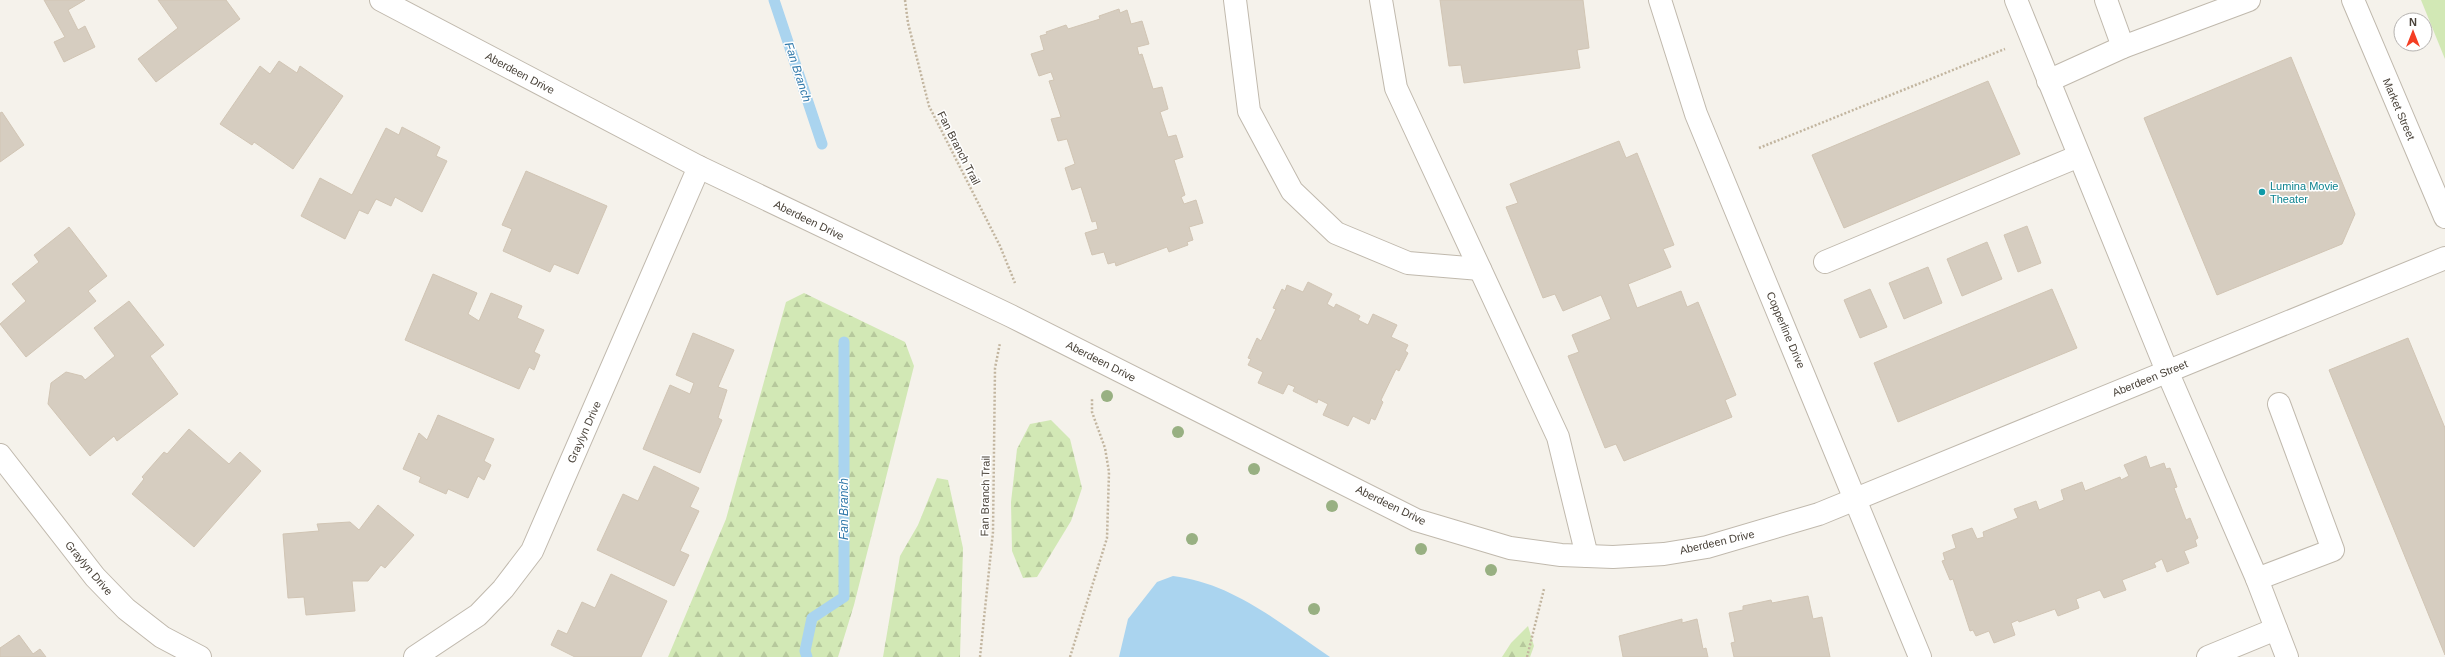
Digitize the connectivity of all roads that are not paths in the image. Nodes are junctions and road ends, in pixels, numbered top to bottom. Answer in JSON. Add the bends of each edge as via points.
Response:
{"nodes":[{"id":1,"x":381,"y":0,"type":"edge"},
{"id":2,"x":1235,"y":0,"type":"edge"},
{"id":3,"x":1381,"y":0,"type":"edge"},
{"id":4,"x":1660,"y":0,"type":"edge"},
{"id":5,"x":2016,"y":0,"type":"edge"},
{"id":6,"x":2106,"y":0,"type":"edge"},
{"id":7,"x":2249,"y":0,"type":"edge"},
{"id":8,"x":2353,"y":0,"type":"edge"},
{"id":9,"x":2123,"y":47,"type":"junction"},
{"id":10,"x":2048,"y":81,"type":"junction"},
{"id":11,"x":2079,"y":156,"type":"junction"},
{"id":12,"x":699,"y":167,"type":"junction"},
{"id":13,"x":2445,"y":217,"type":"edge"},
{"id":14,"x":2445,"y":258,"type":"edge"},
{"id":15,"x":1825,"y":262,"type":"dead end"},
{"id":16,"x":1480,"y":269,"type":"junction"},
{"id":17,"x":2167,"y":371,"type":"junction"},
{"id":18,"x":2279,"y":404,"type":"dead end"},
{"id":19,"x":0,"y":455,"type":"edge"},
{"id":20,"x":1856,"y":500,"type":"junction"},
{"id":21,"x":1587,"y":556,"type":"junction"},
{"id":22,"x":2256,"y":579,"type":"junction"},
{"id":23,"x":2276,"y":629,"type":"junction"},
{"id":24,"x":200,"y":657,"type":"edge"},
{"id":25,"x":415,"y":657,"type":"edge"},
{"id":26,"x":1920,"y":657,"type":"edge"},
{"id":27,"x":2208,"y":657,"type":"edge"},
{"id":28,"x":2287,"y":657,"type":"edge"}],
"edges":[{"from":1,"to":12,"type":"street","name":"Aberdeen Drive"},
{"from":2,"to":16,"type":"street","via":[[1250,111],[1292,191],[1336,233],[1408,263]]},
{"from":3,"to":16,"type":"street","via":[[1396,88]]},
{"from":4,"to":20,"type":"street","name":"Copperline Drive","via":[[1696,114]]},
{"from":5,"to":10,"type":"street"},
{"from":6,"to":9,"type":"street"},
{"from":7,"to":9,"type":"street"},
{"from":8,"to":13,"type":"street","name":"Market Street"},
{"from":9,"to":10,"type":"street"},
{"from":10,"to":11,"type":"street"},
{"from":11,"to":15,"type":"street"},
{"from":11,"to":17,"type":"street"},
{"from":12,"to":21,"type":"street","name":"Aberdeen Drive","via":[[1011,316],[1416,520],[1510,548]]},
{"from":12,"to":25,"type":"street","name":"Graylyn Drive","via":[[532,551],[503,589],[478,614]]},
{"from":14,"to":17,"type":"street","name":"Aberdeen Street"},
{"from":16,"to":21,"type":"street","via":[[1558,437]]},
{"from":17,"to":20,"type":"street","name":"Aberdeen Street"},
{"from":17,"to":22,"type":"street"},
{"from":18,"to":22,"type":"street","via":[[2333,550]]},
{"from":19,"to":24,"type":"street","name":"Graylyn Drive","via":[[94,577],[126,609],[162,637]]},
{"from":20,"to":21,"type":"street","name":"Aberdeen Drive","via":[[1784,525],[1707,547],[1664,554]]},
{"from":20,"to":26,"type":"street","name":"Copperline Drive"},
{"from":22,"to":23,"type":"street"},
{"from":23,"to":27,"type":"street"},
{"from":23,"to":28,"type":"street"}]}
